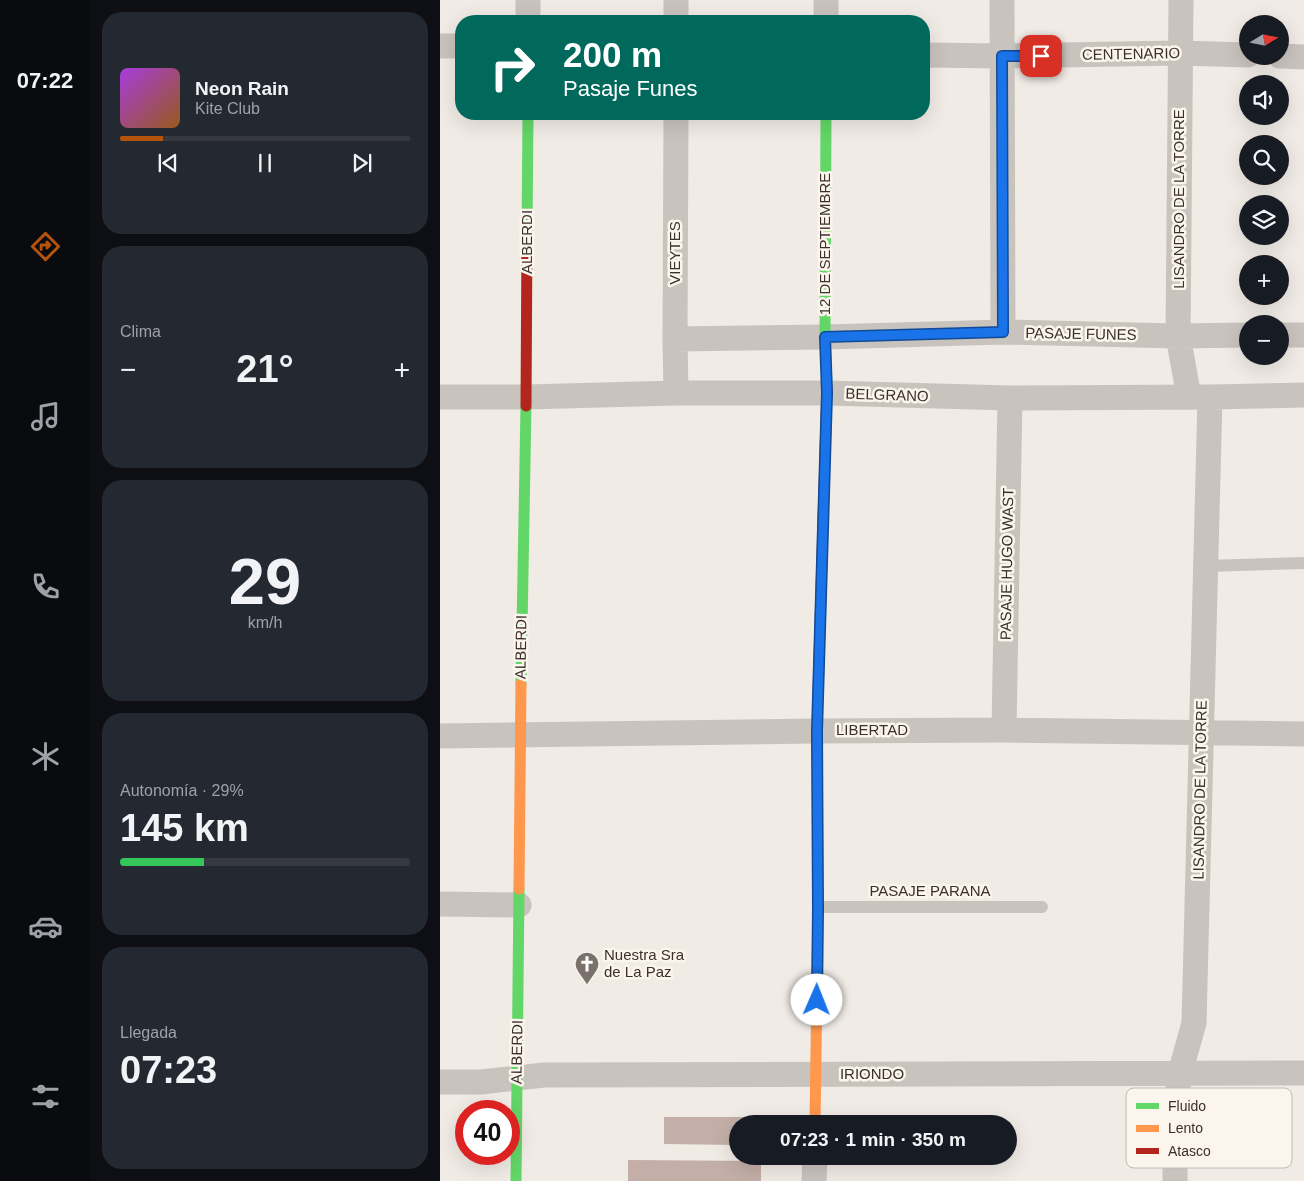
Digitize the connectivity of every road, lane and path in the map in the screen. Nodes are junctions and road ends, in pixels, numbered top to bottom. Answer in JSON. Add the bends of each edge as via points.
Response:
{"nodes":[{"id":1,"x":528,"y":0,"type":"edge"},
{"id":2,"x":676,"y":0,"type":"edge"},
{"id":3,"x":826,"y":0,"type":"edge"},
{"id":4,"x":1002,"y":0,"type":"edge"},
{"id":5,"x":1180,"y":0,"type":"edge"},
{"id":6,"x":528,"y":15,"type":"edge"},
{"id":7,"x":676,"y":15,"type":"edge"},
{"id":8,"x":826,"y":15,"type":"edge"},
{"id":9,"x":440,"y":46,"type":"edge"},
{"id":10,"x":455,"y":46,"type":"edge"},
{"id":11,"x":1180,"y":53,"type":"junction"},
{"id":12,"x":930,"y":55,"type":"edge"},
{"id":13,"x":1239,"y":55,"type":"edge"},
{"id":14,"x":1002,"y":56,"type":"junction"},
{"id":15,"x":1289,"y":56,"type":"edge"},
{"id":16,"x":1304,"y":57,"type":"edge"},
{"id":17,"x":528,"y":120,"type":"edge"},
{"id":18,"x":676,"y":120,"type":"edge"},
{"id":19,"x":826,"y":120,"type":"edge"},
{"id":20,"x":1003,"y":332,"type":"junction"},
{"id":21,"x":1239,"y":335,"type":"edge"},
{"id":22,"x":1289,"y":335,"type":"edge"},
{"id":23,"x":1304,"y":335,"type":"edge"},
{"id":24,"x":1178,"y":336,"type":"junction"},
{"id":25,"x":825,"y":337,"type":"junction"},
{"id":26,"x":675,"y":339,"type":"junction"},
{"id":27,"x":676,"y":393,"type":"junction"},
{"id":28,"x":827,"y":393,"type":"junction"},
{"id":29,"x":1304,"y":395,"type":"edge"},
{"id":30,"x":440,"y":397,"type":"edge"},
{"id":31,"x":526,"y":397,"type":"junction"},
{"id":32,"x":1199,"y":397,"type":"junction"},
{"id":33,"x":1010,"y":398,"type":"junction"},
{"id":34,"x":1304,"y":563,"type":"edge"},
{"id":35,"x":1206,"y":566,"type":"junction"},
{"id":36,"x":1004,"y":730,"type":"junction"},
{"id":37,"x":817,"y":731,"type":"junction"},
{"id":38,"x":1201,"y":732,"type":"junction"},
{"id":39,"x":1304,"y":734,"type":"edge"},
{"id":40,"x":520,"y":735,"type":"junction"},
{"id":41,"x":440,"y":736,"type":"edge"},
{"id":42,"x":440,"y":904,"type":"edge"},
{"id":43,"x":520,"y":905,"type":"junction"},
{"id":44,"x":1042,"y":907,"type":"dead end"},
{"id":45,"x":818,"y":908,"type":"junction"},
{"id":46,"x":1180,"y":1073,"type":"junction"},
{"id":47,"x":1304,"y":1073,"type":"edge"},
{"id":48,"x":816,"y":1074,"type":"junction"},
{"id":49,"x":517,"y":1077,"type":"junction"},
{"id":50,"x":440,"y":1082,"type":"edge"},
{"id":51,"x":1178,"y":1088,"type":"edge"},
{"id":52,"x":815,"y":1115,"type":"edge"},
{"id":53,"x":815,"y":1165,"type":"edge"},
{"id":54,"x":1174,"y":1168,"type":"edge"},
{"id":55,"x":516,"y":1181,"type":"edge"},
{"id":56,"x":814,"y":1181,"type":"edge"},
{"id":57,"x":1174,"y":1181,"type":"edge"}],
"edges":[{"from":1,"to":6,"type":"street"},
{"from":2,"to":7,"type":"street"},
{"from":3,"to":8,"type":"street"},
{"from":4,"to":14,"type":"street"},
{"from":5,"to":11,"type":"street","name":"LISANDRO DE LA TORRE"},
{"from":9,"to":10,"type":"street"},
{"from":11,"to":13,"type":"street","name":"CENTENARIO"},
{"from":11,"to":14,"type":"street","name":"CENTENARIO"},
{"from":11,"to":24,"type":"street","name":"LISANDRO DE LA TORRE"},
{"from":12,"to":14,"type":"street","name":"CENTENARIO"},
{"from":14,"to":20,"type":"street"},
{"from":15,"to":16,"type":"street"},
{"from":17,"to":31,"type":"street","name":"ALBERDI"},
{"from":18,"to":26,"type":"street","name":"VIEYTES"},
{"from":19,"to":25,"type":"street","name":"12 DE SEPTIEMBRE"},
{"from":20,"to":24,"type":"street","name":"PASAJE FUNES"},
{"from":20,"to":25,"type":"street","name":"PASAJE FUNES"},
{"from":21,"to":24,"type":"street","name":"PASAJE FUNES"},
{"from":22,"to":23,"type":"street"},
{"from":24,"to":32,"type":"street","name":"LISANDRO DE LA TORRE"},
{"from":25,"to":26,"type":"street","name":"PASAJE FUNES"},
{"from":25,"to":28,"type":"street","name":"12 DE SEPTIEMBRE"},
{"from":26,"to":27,"type":"street","name":"VIEYTES"},
{"from":27,"to":28,"type":"street","name":"BELGRANO"},
{"from":27,"to":31,"type":"street","name":"BELGRANO"},
{"from":28,"to":33,"type":"street","name":"BELGRANO"},
{"from":28,"to":37,"type":"street","name":"12 DE SEPTIEMBRE"},
{"from":29,"to":32,"type":"street","name":"BELGRANO"},
{"from":30,"to":31,"type":"street","name":"BELGRANO"},
{"from":31,"to":40,"type":"street","name":"ALBERDI"},
{"from":32,"to":33,"type":"street","name":"BELGRANO"},
{"from":32,"to":35,"type":"street","name":"LISANDRO DE LA TORRE"},
{"from":33,"to":36,"type":"street","name":"PASAJE HUGO WAST"},
{"from":34,"to":35,"type":"lane"},
{"from":35,"to":38,"type":"street","name":"LISANDRO DE LA TORRE"},
{"from":36,"to":37,"type":"street","name":"LIBERTAD"},
{"from":36,"to":38,"type":"street","name":"LIBERTAD"},
{"from":37,"to":40,"type":"street","name":"LIBERTAD"},
{"from":37,"to":45,"type":"street","name":"12 DE SEPTIEMBRE"},
{"from":38,"to":39,"type":"street","name":"LIBERTAD"},
{"from":38,"to":46,"type":"street","name":"LISANDRO DE LA TORRE","via":[[1194,1023]]},
{"from":40,"to":41,"type":"street","name":"LIBERTAD"},
{"from":40,"to":43,"type":"street","name":"ALBERDI"},
{"from":42,"to":43,"type":"street"},
{"from":43,"to":49,"type":"street","name":"ALBERDI"},
{"from":44,"to":45,"type":"lane","name":"PASAJE PARANA"},
{"from":45,"to":48,"type":"street","name":"12 DE SEPTIEMBRE"},
{"from":46,"to":47,"type":"street","name":"IRIONDO"},
{"from":46,"to":48,"type":"street","name":"IRIONDO"},
{"from":46,"to":51,"type":"street","name":"LISANDRO DE LA TORRE"},
{"from":48,"to":49,"type":"street","name":"IRIONDO"},
{"from":48,"to":52,"type":"street","name":"12 DE SEPTIEMBRE"},
{"from":49,"to":50,"type":"street","name":"IRIONDO","via":[[481,1082]]},
{"from":49,"to":55,"type":"street","name":"ALBERDI"},
{"from":53,"to":56,"type":"street"},
{"from":54,"to":57,"type":"street","name":"LISANDRO DE LA TORRE"}]}
